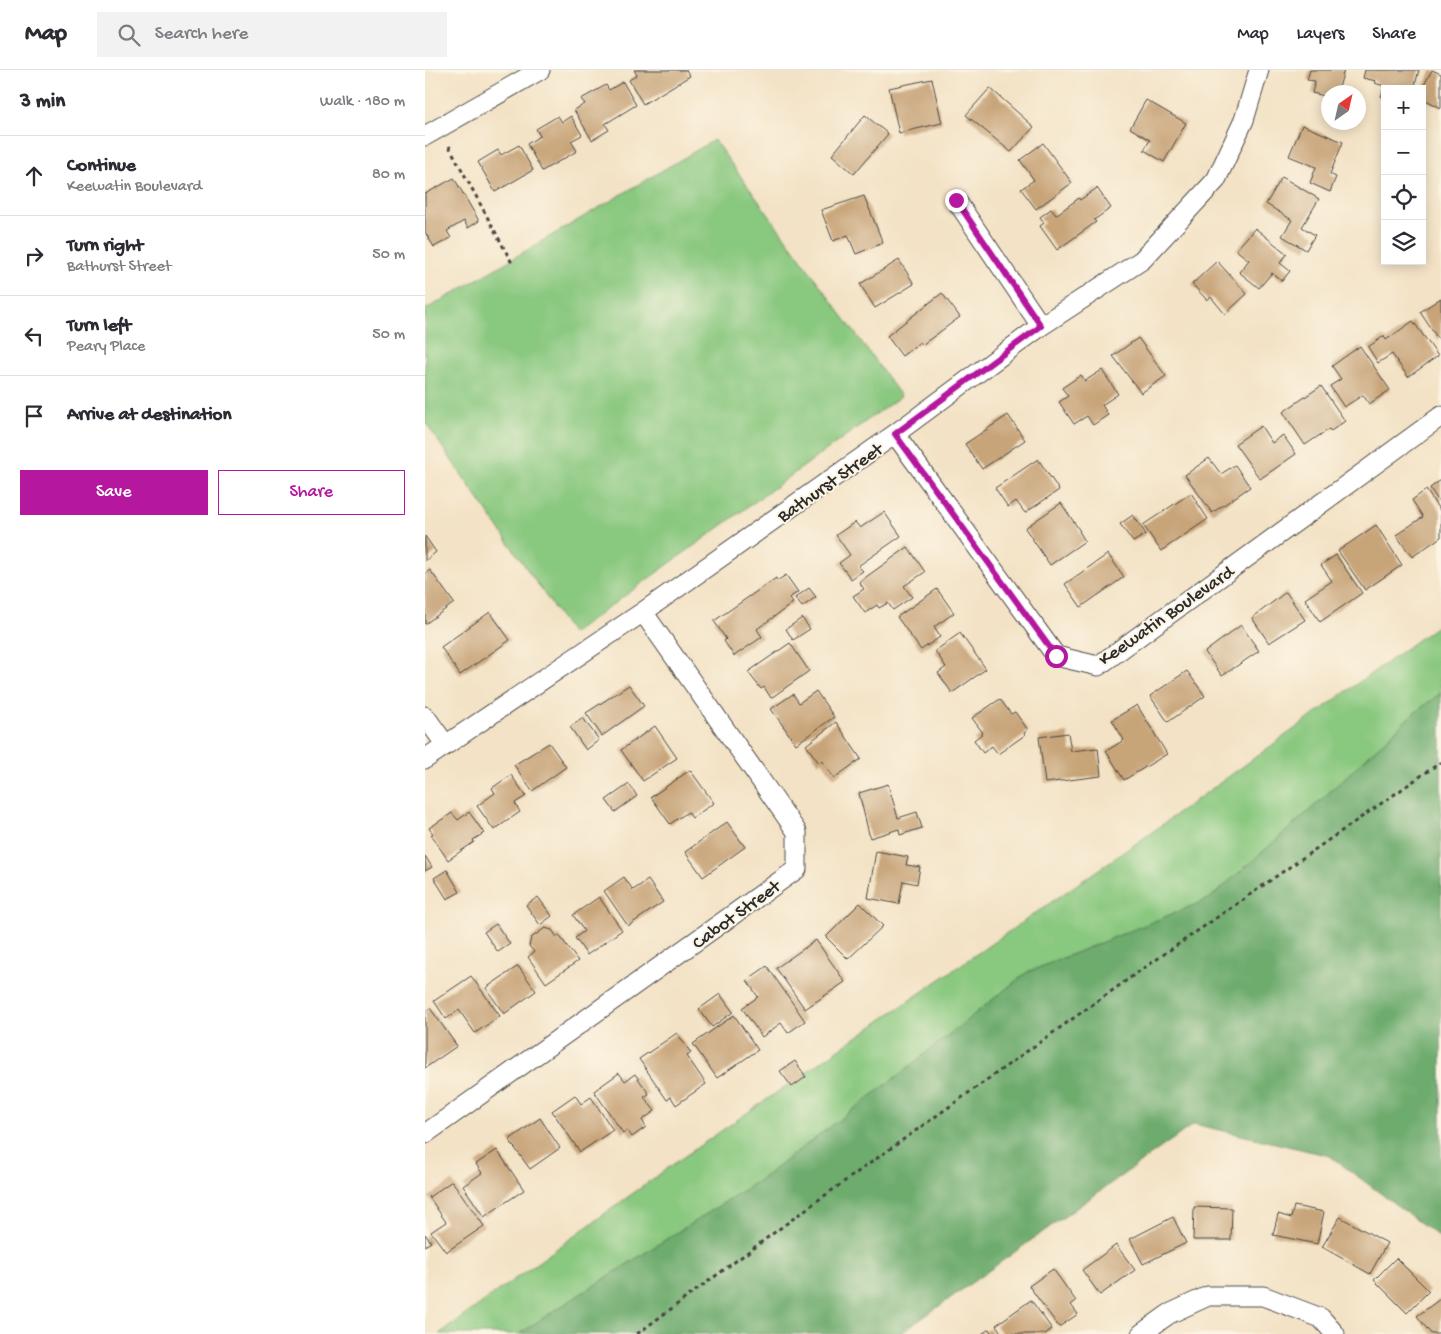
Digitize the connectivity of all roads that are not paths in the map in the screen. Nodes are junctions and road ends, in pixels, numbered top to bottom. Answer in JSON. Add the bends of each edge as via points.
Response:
{"nodes":[{"id":1,"x":540,"y":70,"type":"edge"},
{"id":2,"x":1259,"y":70,"type":"edge"},
{"id":3,"x":432,"y":132,"type":"edge"},
{"id":4,"x":956,"y":200,"type":"dead end"},
{"id":5,"x":1041,"y":326,"type":"junction"},
{"id":6,"x":1441,"y":416,"type":"edge"},
{"id":7,"x":895,"y":434,"type":"junction"},
{"id":8,"x":643,"y":612,"type":"junction"},
{"id":9,"x":425,"y":716,"type":"edge"},
{"id":10,"x":445,"y":744,"type":"junction"},
{"id":11,"x":425,"y":759,"type":"edge"},
{"id":12,"x":425,"y":1134,"type":"edge"},
{"id":13,"x":1141,"y":1334,"type":"edge"},
{"id":14,"x":1335,"y":1334,"type":"edge"}],
"edges":[{"from":1,"to":3,"type":"street"},
{"from":2,"to":5,"type":"street","name":"Bathurst Street","via":[[1244,120],[1216,180],[1142,260]]},
{"from":4,"to":5,"type":"street"},
{"from":5,"to":7,"type":"street","name":"Bathurst Street"},
{"from":6,"to":7,"type":"street","name":"Keewatin Boulevard","via":[[1098,666],[1056,656]]},
{"from":7,"to":8,"type":"street","name":"Bathurst Street"},
{"from":8,"to":10,"type":"street","name":"Bathurst Street"},
{"from":8,"to":12,"type":"street","name":"Cabot Street","via":[[797,832],[797,869]]},
{"from":9,"to":10,"type":"street"},
{"from":10,"to":11,"type":"street","name":"Bathurst Street"},
{"from":13,"to":14,"type":"street","via":[[1169,1314],[1208,1296],[1263,1296],[1321,1318]]}]}
